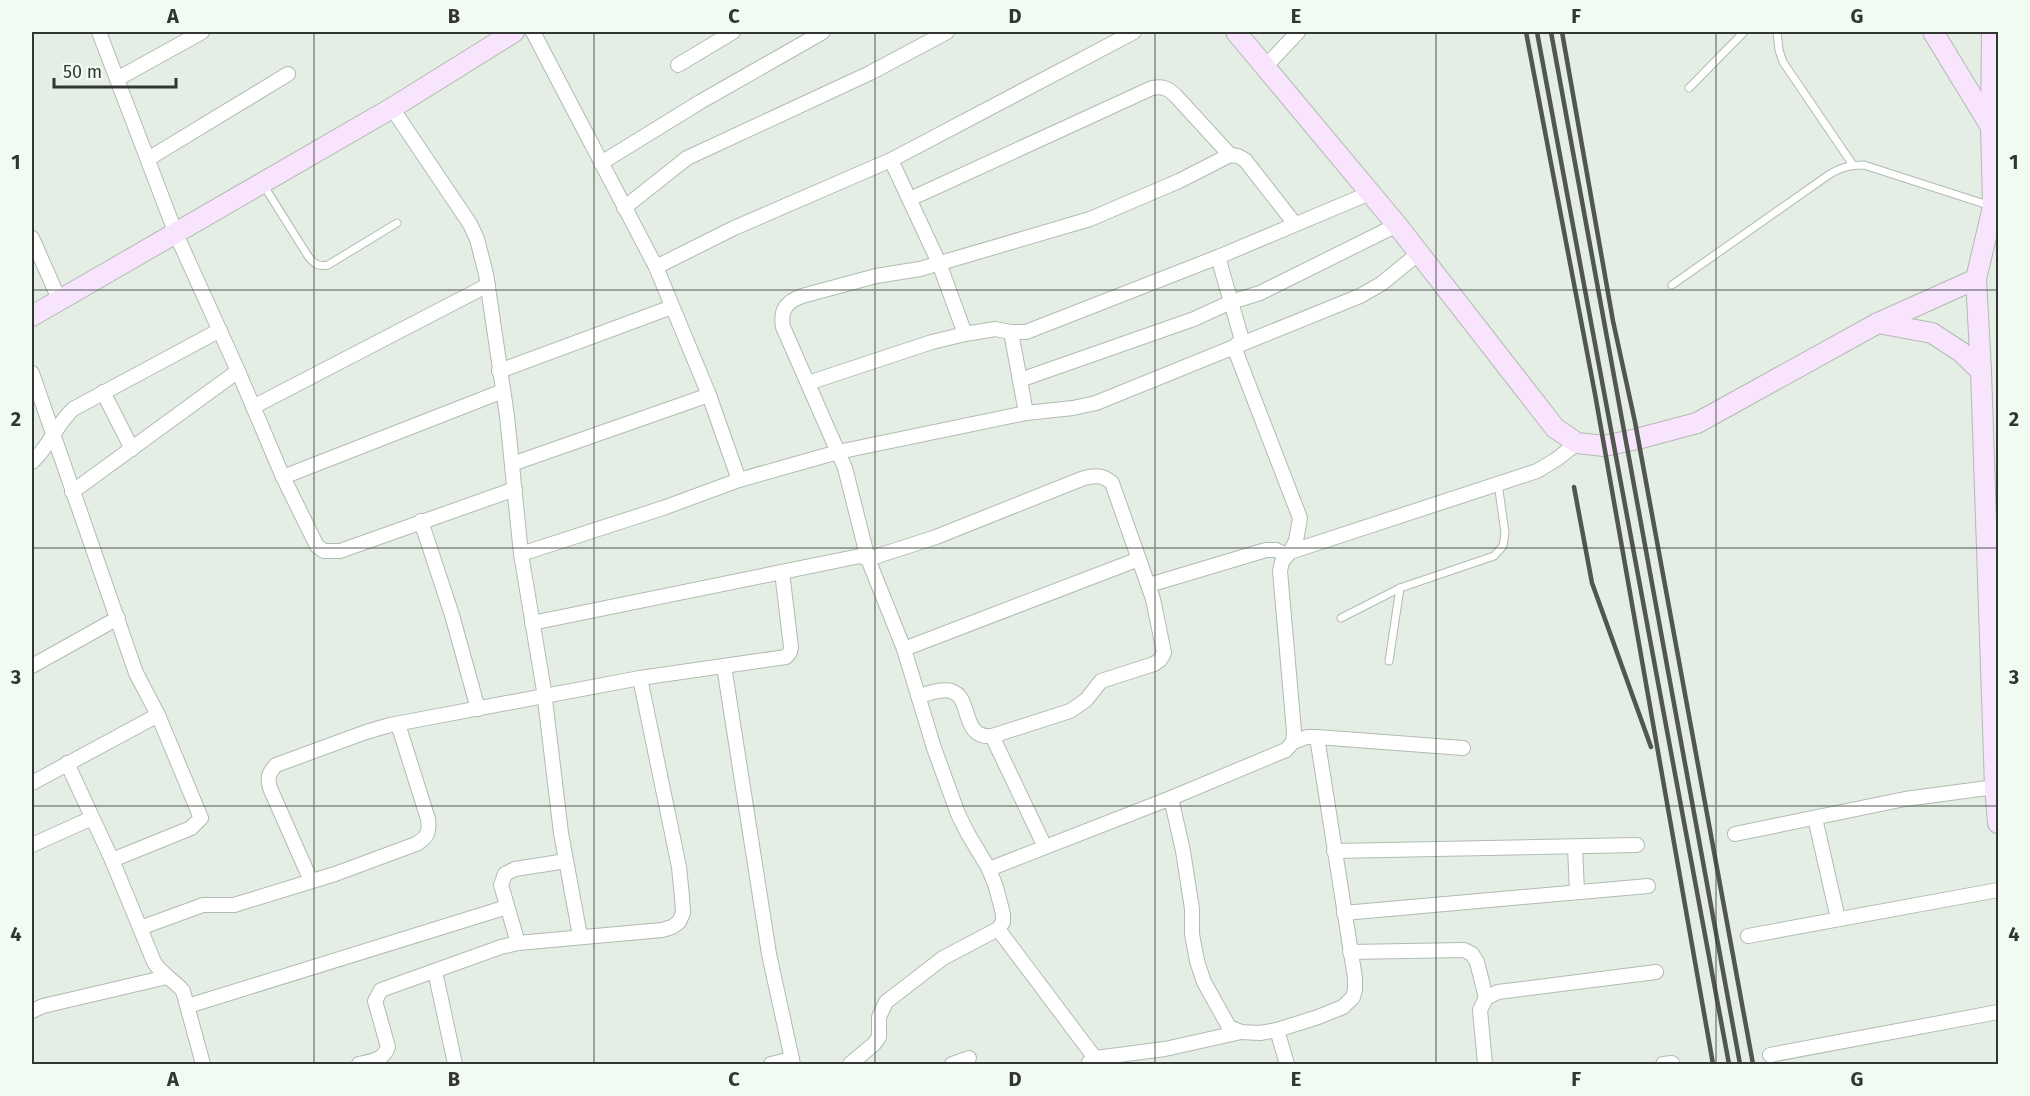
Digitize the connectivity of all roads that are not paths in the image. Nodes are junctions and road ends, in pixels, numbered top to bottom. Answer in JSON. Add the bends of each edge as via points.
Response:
{"nodes":[{"id":1,"x":99,"y":32,"type":"edge"},
{"id":2,"x":202,"y":32,"type":"edge"},
{"id":3,"x":514,"y":32,"type":"edge"},
{"id":4,"x":533,"y":32,"type":"edge"},
{"id":5,"x":734,"y":32,"type":"edge"},
{"id":6,"x":823,"y":32,"type":"edge"},
{"id":7,"x":947,"y":32,"type":"edge"},
{"id":8,"x":1134,"y":32,"type":"edge"},
{"id":9,"x":1236,"y":32,"type":"edge"},
{"id":10,"x":1298,"y":32,"type":"edge"},
{"id":11,"x":1744,"y":32,"type":"edge"},
{"id":12,"x":1777,"y":32,"type":"edge"},
{"id":13,"x":1933,"y":32,"type":"edge"},
{"id":14,"x":1992,"y":32,"type":"edge"},
{"id":15,"x":678,"y":65,"type":"dead end"},
{"id":16,"x":1265,"y":67,"type":"junction"},
{"id":17,"x":288,"y":74,"type":"dead end"},
{"id":18,"x":117,"y":79,"type":"junction"},
{"id":19,"x":1689,"y":88,"type":"dead end"},
{"id":20,"x":392,"y":108,"type":"junction"},
{"id":21,"x":1994,"y":133,"type":"edge"},
{"id":22,"x":1230,"y":155,"type":"junction"},
{"id":23,"x":148,"y":159,"type":"junction"},
{"id":24,"x":891,"y":160,"type":"junction"},
{"id":25,"x":601,"y":163,"type":"junction"},
{"id":26,"x":1853,"y":165,"type":"junction"},
{"id":27,"x":263,"y":183,"type":"junction"},
{"id":28,"x":1370,"y":193,"type":"junction"},
{"id":29,"x":910,"y":199,"type":"junction"},
{"id":30,"x":1993,"y":207,"type":"junction"},
{"id":31,"x":624,"y":208,"type":"junction"},
{"id":32,"x":397,"y":223,"type":"dead end"},
{"id":33,"x":1295,"y":224,"type":"junction"},
{"id":34,"x":1397,"y":225,"type":"junction"},
{"id":35,"x":176,"y":234,"type":"junction"},
{"id":36,"x":32,"y":238,"type":"edge"},
{"id":37,"x":1419,"y":253,"type":"junction"},
{"id":38,"x":1218,"y":256,"type":"junction"},
{"id":39,"x":939,"y":263,"type":"junction"},
{"id":40,"x":656,"y":267,"type":"junction"},
{"id":41,"x":1976,"y":279,"type":"junction"},
{"id":42,"x":488,"y":285,"type":"junction"},
{"id":43,"x":1672,"y":285,"type":"dead end"},
{"id":44,"x":59,"y":299,"type":"junction"},
{"id":45,"x":1231,"y":302,"type":"junction"},
{"id":46,"x":672,"y":307,"type":"junction"},
{"id":47,"x":32,"y":316,"type":"edge"},
{"id":48,"x":1878,"y":322,"type":"junction"},
{"id":49,"x":220,"y":330,"type":"junction"},
{"id":50,"x":1011,"y":332,"type":"junction"},
{"id":51,"x":965,"y":334,"type":"junction"},
{"id":52,"x":1234,"y":347,"type":"junction"},
{"id":53,"x":238,"y":371,"type":"junction"},
{"id":54,"x":499,"y":371,"type":"junction"},
{"id":55,"x":1981,"y":371,"type":"junction"},
{"id":56,"x":32,"y":373,"type":"edge"},
{"id":57,"x":1020,"y":380,"type":"junction"},
{"id":58,"x":808,"y":383,"type":"junction"},
{"id":59,"x":503,"y":391,"type":"junction"},
{"id":60,"x":103,"y":392,"type":"junction"},
{"id":61,"x":709,"y":395,"type":"junction"},
{"id":62,"x":253,"y":407,"type":"junction"},
{"id":63,"x":1026,"y":413,"type":"junction"},
{"id":64,"x":53,"y":434,"type":"junction"},
{"id":65,"x":1577,"y":444,"type":"junction"},
{"id":66,"x":132,"y":449,"type":"junction"},
{"id":67,"x":838,"y":452,"type":"junction"},
{"id":68,"x":32,"y":462,"type":"edge"},
{"id":69,"x":512,"y":464,"type":"junction"},
{"id":70,"x":283,"y":477,"type":"junction"},
{"id":71,"x":739,"y":480,"type":"junction"},
{"id":72,"x":1498,"y":483,"type":"junction"},
{"id":73,"x":515,"y":489,"type":"junction"},
{"id":74,"x":72,"y":492,"type":"junction"},
{"id":75,"x":421,"y":521,"type":"junction"},
{"id":76,"x":521,"y":554,"type":"junction"},
{"id":77,"x":1288,"y":554,"type":"junction"},
{"id":78,"x":868,"y":559,"type":"junction"},
{"id":79,"x":1139,"y":559,"type":"junction"},
{"id":80,"x":782,"y":572,"type":"junction"},
{"id":81,"x":1149,"y":585,"type":"junction"},
{"id":82,"x":1400,"y":588,"type":"junction"},
{"id":83,"x":118,"y":618,"type":"junction"},
{"id":84,"x":1341,"y":618,"type":"dead end"},
{"id":85,"x":532,"y":623,"type":"junction"},
{"id":86,"x":904,"y":649,"type":"junction"},
{"id":87,"x":1389,"y":661,"type":"dead end"},
{"id":88,"x":32,"y":666,"type":"edge"},
{"id":89,"x":724,"y":666,"type":"junction"},
{"id":90,"x":640,"y":678,"type":"junction"},
{"id":91,"x":918,"y":696,"type":"junction"},
{"id":92,"x":545,"y":697,"type":"junction"},
{"id":93,"x":478,"y":709,"type":"junction"},
{"id":94,"x":158,"y":715,"type":"junction"},
{"id":95,"x":398,"y":723,"type":"junction"},
{"id":96,"x":992,"y":736,"type":"junction"},
{"id":97,"x":1317,"y":737,"type":"junction"},
{"id":98,"x":1293,"y":742,"type":"junction"},
{"id":99,"x":1463,"y":748,"type":"dead end"},
{"id":100,"x":67,"y":763,"type":"junction"},
{"id":101,"x":32,"y":783,"type":"edge"},
{"id":102,"x":1995,"y":787,"type":"junction"},
{"id":103,"x":1171,"y":798,"type":"junction"},
{"id":104,"x":92,"y":818,"type":"junction"},
{"id":105,"x":1815,"y":818,"type":"junction"},
{"id":106,"x":1998,"y":824,"type":"edge"},
{"id":107,"x":1735,"y":834,"type":"dead end"},
{"id":108,"x":32,"y":845,"type":"edge"},
{"id":109,"x":1637,"y":845,"type":"dead end"},
{"id":110,"x":1045,"y":847,"type":"junction"},
{"id":111,"x":1575,"y":847,"type":"junction"},
{"id":112,"x":1334,"y":851,"type":"junction"},
{"id":113,"x":112,"y":860,"type":"junction"},
{"id":114,"x":566,"y":861,"type":"junction"},
{"id":115,"x":989,"y":869,"type":"junction"},
{"id":116,"x":311,"y":881,"type":"junction"},
{"id":117,"x":1648,"y":886,"type":"dead end"},
{"id":118,"x":1998,"y":890,"type":"edge"},
{"id":119,"x":1577,"y":892,"type":"junction"},
{"id":120,"x":507,"y":907,"type":"junction"},
{"id":121,"x":1344,"y":913,"type":"junction"},
{"id":122,"x":1838,"y":919,"type":"junction"},
{"id":123,"x":140,"y":928,"type":"junction"},
{"id":124,"x":998,"y":929,"type":"junction"},
{"id":125,"x":580,"y":936,"type":"junction"},
{"id":126,"x":1748,"y":936,"type":"dead end"},
{"id":127,"x":518,"y":943,"type":"junction"},
{"id":128,"x":1350,"y":952,"type":"junction"},
{"id":129,"x":435,"y":970,"type":"junction"},
{"id":130,"x":1656,"y":972,"type":"dead end"},
{"id":131,"x":166,"y":976,"type":"junction"},
{"id":132,"x":1486,"y":998,"type":"junction"},
{"id":133,"x":188,"y":1006,"type":"junction"},
{"id":134,"x":32,"y":1011,"type":"edge"},
{"id":135,"x":1998,"y":1012,"type":"edge"},
{"id":136,"x":1277,"y":1030,"type":"junction"},
{"id":137,"x":1241,"y":1032,"type":"junction"},
{"id":138,"x":1770,"y":1055,"type":"dead end"},
{"id":139,"x":969,"y":1058,"type":"dead end"},
{"id":140,"x":1092,"y":1061,"type":"edge"},
{"id":141,"x":792,"y":1062,"type":"edge"},
{"id":142,"x":203,"y":1065,"type":"edge"},
{"id":143,"x":359,"y":1065,"type":"edge"},
{"id":144,"x":455,"y":1065,"type":"edge"},
{"id":145,"x":771,"y":1065,"type":"edge"},
{"id":146,"x":850,"y":1065,"type":"edge"},
{"id":147,"x":952,"y":1065,"type":"edge"},
{"id":148,"x":1287,"y":1065,"type":"edge"},
{"id":149,"x":1485,"y":1065,"type":"edge"}],
"edges":[{"from":1,"to":18,"type":"street"},
{"from":2,"to":18,"type":"street"},
{"from":3,"to":20,"type":"street"},
{"from":4,"to":25,"type":"street"},
{"from":5,"to":15,"type":"street"},
{"from":6,"to":25,"type":"street"},
{"from":7,"to":31,"type":"street","via":[[870,73],[687,159]]},
{"from":8,"to":24,"type":"street"},
{"from":9,"to":16,"type":"street"},
{"from":10,"to":16,"type":"street"},
{"from":11,"to":19,"type":"lane"},
{"from":12,"to":26,"type":"lane","via":[[1783,62]]},
{"from":13,"to":21,"type":"street"},
{"from":14,"to":21,"type":"street"},
{"from":16,"to":28,"type":"street"},
{"from":17,"to":23,"type":"street"},
{"from":18,"to":23,"type":"street"},
{"from":20,"to":27,"type":"street"},
{"from":20,"to":42,"type":"street","via":[[470,224],[482,252]]},
{"from":21,"to":30,"type":"street"},
{"from":22,"to":29,"type":"street","via":[[1171,90],[1161,86]]},
{"from":22,"to":33,"type":"street","via":[[1245,160]]},
{"from":22,"to":39,"type":"street","via":[[1090,219]]},
{"from":23,"to":35,"type":"street"},
{"from":24,"to":29,"type":"street"},
{"from":24,"to":40,"type":"street","via":[[734,228]]},
{"from":25,"to":31,"type":"street"},
{"from":26,"to":30,"type":"lane","via":[[1864,165]]},
{"from":26,"to":43,"type":"lane","via":[[1827,176]]},
{"from":27,"to":32,"type":"lane","via":[[308,256],[320,266],[328,265]]},
{"from":27,"to":35,"type":"street"},
{"from":28,"to":33,"type":"street"},
{"from":28,"to":34,"type":"street"},
{"from":29,"to":39,"type":"street"},
{"from":30,"to":41,"type":"street"},
{"from":31,"to":40,"type":"street"},
{"from":33,"to":38,"type":"street"},
{"from":34,"to":37,"type":"street"},
{"from":34,"to":45,"type":"street","via":[[1260,292]]},
{"from":35,"to":44,"type":"street"},
{"from":35,"to":49,"type":"street"},
{"from":36,"to":44,"type":"street"},
{"from":37,"to":52,"type":"street","via":[[1360,296]]},
{"from":37,"to":65,"type":"street","via":[[1555,428]]},
{"from":38,"to":45,"type":"street"},
{"from":38,"to":50,"type":"street","via":[[1026,332]]},
{"from":39,"to":51,"type":"street"},
{"from":39,"to":58,"type":"street","via":[[876,276],[791,301],[781,318]]},
{"from":40,"to":46,"type":"street"},
{"from":41,"to":48,"type":"street"},
{"from":41,"to":55,"type":"street"},
{"from":42,"to":54,"type":"street"},
{"from":42,"to":62,"type":"street"},
{"from":44,"to":47,"type":"street"},
{"from":45,"to":52,"type":"street","via":[[1242,340]]},
{"from":45,"to":57,"type":"street","via":[[1194,319]]},
{"from":46,"to":54,"type":"street"},
{"from":46,"to":61,"type":"street"},
{"from":48,"to":55,"type":"street","via":[[1932,333]]},
{"from":48,"to":65,"type":"street","via":[[1697,423],[1604,446]]},
{"from":49,"to":53,"type":"street"},
{"from":49,"to":60,"type":"street"},
{"from":50,"to":51,"type":"street","via":[[995,328]]},
{"from":50,"to":57,"type":"street"},
{"from":51,"to":58,"type":"street"},
{"from":52,"to":63,"type":"street","via":[[1096,403]]},
{"from":52,"to":77,"type":"street","via":[[1300,518],[1296,541]]},
{"from":53,"to":62,"type":"street"},
{"from":53,"to":66,"type":"street"},
{"from":54,"to":59,"type":"street"},
{"from":55,"to":102,"type":"street"},
{"from":56,"to":64,"type":"street"},
{"from":57,"to":63,"type":"street"},
{"from":58,"to":67,"type":"street"},
{"from":59,"to":69,"type":"street"},
{"from":59,"to":70,"type":"street"},
{"from":60,"to":64,"type":"street","via":[[73,409]]},
{"from":60,"to":66,"type":"street"},
{"from":61,"to":69,"type":"street"},
{"from":61,"to":71,"type":"street"},
{"from":62,"to":70,"type":"street"},
{"from":63,"to":67,"type":"street"},
{"from":64,"to":68,"type":"street"},
{"from":64,"to":74,"type":"street"},
{"from":65,"to":72,"type":"street","via":[[1537,471]]},
{"from":66,"to":74,"type":"street"},
{"from":67,"to":71,"type":"street"},
{"from":67,"to":78,"type":"street"},
{"from":69,"to":73,"type":"street"},
{"from":70,"to":75,"type":"street","via":[[317,546],[324,551],[340,551]]},
{"from":71,"to":76,"type":"street"},
{"from":72,"to":77,"type":"street"},
{"from":72,"to":82,"type":"lane","via":[[1505,533],[1503,546],[1494,556]]},
{"from":73,"to":75,"type":"street"},
{"from":73,"to":76,"type":"street"},
{"from":74,"to":83,"type":"street"},
{"from":75,"to":93,"type":"street"},
{"from":76,"to":85,"type":"street"},
{"from":77,"to":81,"type":"street","via":[[1266,550]]},
{"from":77,"to":98,"type":"street","via":[[1280,579]]},
{"from":78,"to":79,"type":"street","via":[[1098,476],[1112,483]]},
{"from":78,"to":80,"type":"street","via":[[860,556]]},
{"from":78,"to":86,"type":"street"},
{"from":79,"to":81,"type":"street"},
{"from":79,"to":86,"type":"street"},
{"from":80,"to":85,"type":"street"},
{"from":80,"to":89,"type":"street","via":[[790,652],[777,659]]},
{"from":81,"to":96,"type":"street","via":[[1164,653],[1160,660],[1101,681],[1086,700],[1070,711]]},
{"from":82,"to":84,"type":"lane"},
{"from":82,"to":87,"type":"lane"},
{"from":83,"to":88,"type":"street"},
{"from":83,"to":94,"type":"street","via":[[136,673]]},
{"from":85,"to":92,"type":"street"},
{"from":86,"to":91,"type":"street"},
{"from":89,"to":90,"type":"street"},
{"from":89,"to":141,"type":"street","via":[[769,954]]},
{"from":90,"to":92,"type":"street"},
{"from":90,"to":125,"type":"street","via":[[679,867],[683,913],[679,922],[662,930]]},
{"from":91,"to":96,"type":"street","via":[[953,691],[960,697],[976,733]]},
{"from":91,"to":115,"type":"street","via":[[958,814]]},
{"from":92,"to":93,"type":"street"},
{"from":92,"to":114,"type":"street"},
{"from":93,"to":95,"type":"street"},
{"from":94,"to":100,"type":"street"},
{"from":94,"to":113,"type":"street","via":[[201,818],[191,828]]},
{"from":95,"to":116,"type":"street","via":[[428,819],[424,840]]},
{"from":95,"to":116,"type":"street","via":[[276,765],[270,771],[270,788]]},
{"from":96,"to":110,"type":"street"},
{"from":97,"to":98,"type":"street"},
{"from":97,"to":99,"type":"street"},
{"from":97,"to":112,"type":"street"},
{"from":98,"to":103,"type":"street","via":[[1286,750]]},
{"from":100,"to":101,"type":"street"},
{"from":100,"to":104,"type":"street"},
{"from":102,"to":105,"type":"street","via":[[1905,799]]},
{"from":102,"to":106,"type":"street"},
{"from":103,"to":110,"type":"street"},
{"from":103,"to":137,"type":"street","via":[[1183,851],[1197,961],[1229,1027]]},
{"from":104,"to":108,"type":"street"},
{"from":104,"to":113,"type":"street"},
{"from":105,"to":107,"type":"street"},
{"from":105,"to":122,"type":"street"},
{"from":109,"to":111,"type":"street"},
{"from":110,"to":115,"type":"street"},
{"from":111,"to":112,"type":"street"},
{"from":111,"to":119,"type":"street"},
{"from":112,"to":121,"type":"street"},
{"from":113,"to":123,"type":"street"},
{"from":114,"to":120,"type":"street","via":[[505,874],[501,885]]},
{"from":114,"to":125,"type":"street"},
{"from":115,"to":124,"type":"street","via":[[1003,914]]},
{"from":116,"to":123,"type":"street","via":[[234,905],[203,905]]},
{"from":117,"to":119,"type":"street"},
{"from":118,"to":122,"type":"street"},
{"from":119,"to":121,"type":"street"},
{"from":120,"to":127,"type":"street"},
{"from":120,"to":133,"type":"street"},
{"from":121,"to":128,"type":"street"},
{"from":122,"to":126,"type":"street"},
{"from":123,"to":131,"type":"street","via":[[154,962]]},
{"from":124,"to":140,"type":"street"},
{"from":124,"to":146,"type":"street","via":[[943,958],[886,1002],[879,1017],[879,1037]]},
{"from":125,"to":127,"type":"street"},
{"from":127,"to":129,"type":"street"},
{"from":128,"to":132,"type":"street","via":[[1464,950],[1477,962]]},
{"from":128,"to":136,"type":"street","via":[[1355,978],[1353,998],[1343,1007]]},
{"from":129,"to":143,"type":"street","via":[[376,995],[388,1047],[381,1059]]},
{"from":129,"to":144,"type":"street"},
{"from":130,"to":132,"type":"street","via":[[1498,992]]},
{"from":131,"to":133,"type":"street","via":[[178,984]]},
{"from":131,"to":134,"type":"street"},
{"from":132,"to":149,"type":"street","via":[[1480,1010]]},
{"from":133,"to":142,"type":"street"},
{"from":135,"to":138,"type":"street"},
{"from":136,"to":137,"type":"street"},
{"from":136,"to":148,"type":"street"},
{"from":137,"to":140,"type":"street"},
{"from":139,"to":147,"type":"street"},
{"from":141,"to":145,"type":"street"}]}
